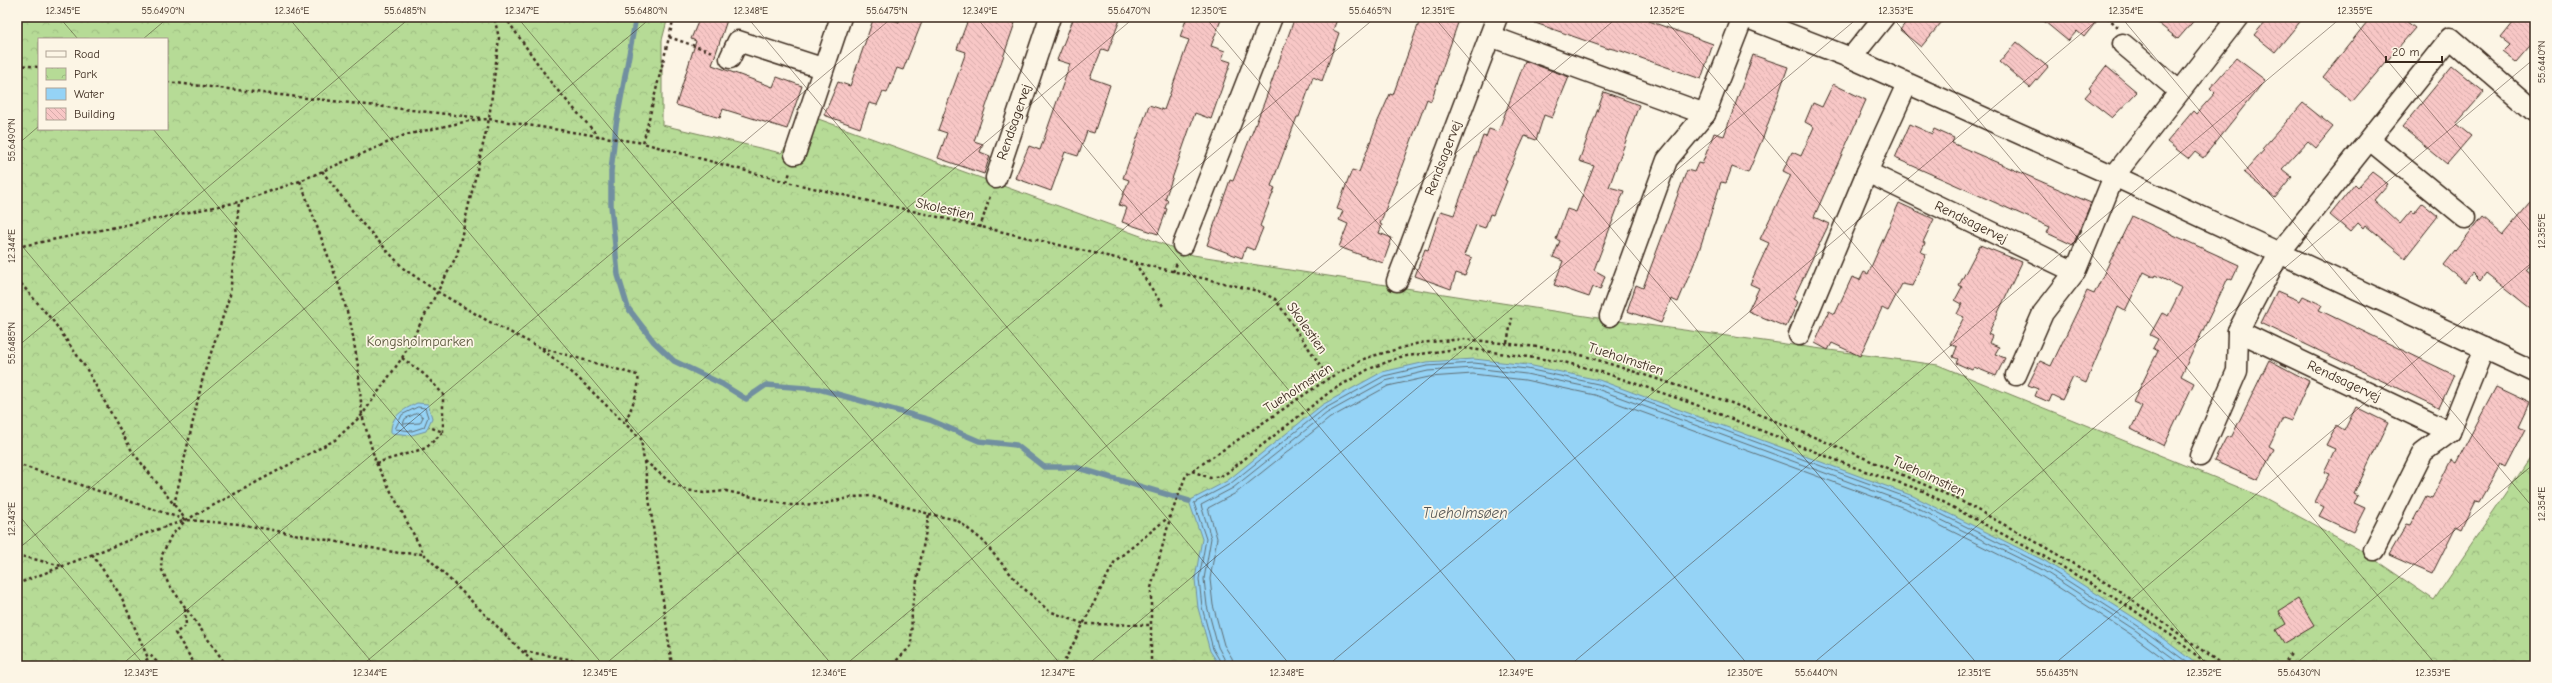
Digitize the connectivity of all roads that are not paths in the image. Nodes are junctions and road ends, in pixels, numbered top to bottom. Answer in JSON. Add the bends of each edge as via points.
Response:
{"nodes":[{"id":1,"x":841,"y":17,"type":"edge"},
{"id":2,"x":1050,"y":17,"type":"edge"},
{"id":3,"x":1272,"y":17,"type":"edge"},
{"id":4,"x":1497,"y":17,"type":"edge"},
{"id":5,"x":1744,"y":17,"type":"edge"},
{"id":6,"x":1884,"y":17,"type":"edge"},
{"id":7,"x":2238,"y":17,"type":"edge"},
{"id":8,"x":1490,"y":36,"type":"junction"},
{"id":9,"x":2123,"y":44,"type":"dead end"},
{"id":10,"x":730,"y":58,"type":"road end"},
{"id":11,"x":1851,"y":58,"type":"junction"},
{"id":12,"x":822,"y":68,"type":"junction"},
{"id":13,"x":1907,"y":84,"type":"junction"},
{"id":14,"x":2178,"y":91,"type":"junction"},
{"id":15,"x":2535,"y":112,"type":"edge"},
{"id":16,"x":1705,"y":114,"type":"junction"},
{"id":17,"x":2370,"y":140,"type":"junction"},
{"id":18,"x":795,"y":154,"type":"dead end"},
{"id":19,"x":1867,"y":172,"type":"junction"},
{"id":20,"x":2114,"y":176,"type":"junction"},
{"id":21,"x":996,"y":178,"type":"road end"},
{"id":22,"x":2465,"y":218,"type":"dead end"},
{"id":23,"x":1183,"y":245,"type":"dead end"},
{"id":24,"x":2280,"y":252,"type":"junction"},
{"id":25,"x":2075,"y":272,"type":"junction"},
{"id":26,"x":1397,"y":281,"type":"dead end"},
{"id":27,"x":1610,"y":316,"type":"dead end"},
{"id":28,"x":2238,"y":331,"type":"junction"},
{"id":29,"x":1799,"y":335,"type":"dead end"},
{"id":30,"x":2484,"y":348,"type":"junction"},
{"id":31,"x":2532,"y":364,"type":"edge"},
{"id":32,"x":2016,"y":375,"type":"dead end"},
{"id":33,"x":2450,"y":432,"type":"junction"},
{"id":34,"x":2200,"y":456,"type":"dead end"},
{"id":35,"x":2374,"y":550,"type":"dead end"}],
"edges":[{"from":1,"to":12,"type":"street"},
{"from":2,"to":21,"type":"street","name":"Rendsagervej"},
{"from":3,"to":23,"type":"street"},
{"from":4,"to":8,"type":"street","name":"Rendsagervej"},
{"from":5,"to":11,"type":"street"},
{"from":5,"to":16,"type":"street"},
{"from":6,"to":11,"type":"street"},
{"from":7,"to":14,"type":"street"},
{"from":8,"to":16,"type":"street"},
{"from":8,"to":26,"type":"street","name":"Rendsagervej"},
{"from":9,"to":14,"type":"street"},
{"from":10,"to":12,"type":"street","via":[[738,41]]},
{"from":11,"to":13,"type":"street"},
{"from":12,"to":18,"type":"street"},
{"from":13,"to":19,"type":"street"},
{"from":13,"to":20,"type":"street"},
{"from":14,"to":20,"type":"street"},
{"from":15,"to":17,"type":"street","via":[[2450,38]]},
{"from":16,"to":27,"type":"street","via":[[1667,160]]},
{"from":17,"to":22,"type":"street"},
{"from":17,"to":24,"type":"street"},
{"from":19,"to":25,"type":"street","name":"Rendsagervej"},
{"from":19,"to":29,"type":"street"},
{"from":20,"to":24,"type":"street"},
{"from":20,"to":25,"type":"street"},
{"from":24,"to":28,"type":"street"},
{"from":24,"to":30,"type":"street"},
{"from":25,"to":32,"type":"street","via":[[2043,313]]},
{"from":28,"to":33,"type":"street","name":"Rendsagervej"},
{"from":28,"to":34,"type":"street","via":[[2237,371]]},
{"from":30,"to":31,"type":"street"},
{"from":30,"to":33,"type":"street"},
{"from":33,"to":35,"type":"street","via":[[2422,452]]}]}
